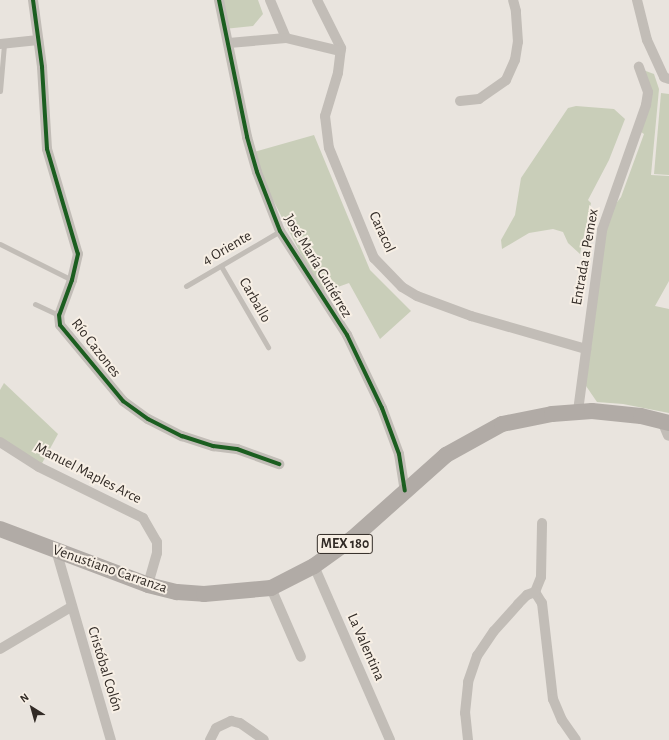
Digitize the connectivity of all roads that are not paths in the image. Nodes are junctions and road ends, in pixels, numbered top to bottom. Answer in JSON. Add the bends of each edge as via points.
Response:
{"nodes":[{"id":1,"x":33,"y":0,"type":"edge"},
{"id":2,"x":219,"y":0,"type":"edge"},
{"id":3,"x":270,"y":0,"type":"edge"},
{"id":4,"x":317,"y":0,"type":"edge"},
{"id":5,"x":513,"y":0,"type":"edge"},
{"id":6,"x":637,"y":0,"type":"edge"},
{"id":7,"x":286,"y":38,"type":"junction"},
{"id":8,"x":36,"y":40,"type":"junction"},
{"id":9,"x":229,"y":43,"type":"junction"},
{"id":10,"x":2,"y":44,"type":"edge"},
{"id":11,"x":340,"y":51,"type":"junction"},
{"id":12,"x":639,"y":67,"type":"dead end"},
{"id":13,"x":669,"y":79,"type":"edge"},
{"id":14,"x":0,"y":91,"type":"edge"},
{"id":15,"x":460,"y":101,"type":"dead end"},
{"id":16,"x":280,"y":230,"type":"junction"},
{"id":17,"x":0,"y":244,"type":"edge"},
{"id":18,"x":221,"y":266,"type":"junction"},
{"id":19,"x":72,"y":280,"type":"junction"},
{"id":20,"x":186,"y":286,"type":"dead end"},
{"id":21,"x":35,"y":304,"type":"dead end"},
{"id":22,"x":59,"y":315,"type":"junction"},
{"id":23,"x":268,"y":347,"type":"dead end"},
{"id":24,"x":586,"y":349,"type":"junction"},
{"id":25,"x":578,"y":411,"type":"junction"},
{"id":26,"x":667,"y":427,"type":"edge"},
{"id":27,"x":0,"y":442,"type":"edge"},
{"id":28,"x":279,"y":464,"type":"dead end"},
{"id":29,"x":405,"y":491,"type":"junction"},
{"id":30,"x":542,"y":523,"type":"dead end"},
{"id":31,"x":0,"y":529,"type":"edge"},
{"id":32,"x":56,"y":550,"type":"junction"},
{"id":33,"x":314,"y":566,"type":"junction"},
{"id":34,"x":148,"y":585,"type":"junction"},
{"id":35,"x":271,"y":588,"type":"junction"},
{"id":36,"x":535,"y":592,"type":"junction"},
{"id":37,"x":71,"y":607,"type":"junction"},
{"id":38,"x":0,"y":649,"type":"edge"},
{"id":39,"x":301,"y":657,"type":"dead end"},
{"id":40,"x":111,"y":740,"type":"edge"},
{"id":41,"x":210,"y":740,"type":"edge"},
{"id":42,"x":264,"y":740,"type":"edge"},
{"id":43,"x":390,"y":740,"type":"edge"},
{"id":44,"x":468,"y":740,"type":"edge"},
{"id":45,"x":576,"y":740,"type":"edge"}],
"edges":[{"from":1,"to":8,"type":"street","name":"Río Cazones"},
{"from":2,"to":9,"type":"street","name":"José María Gutiérrez"},
{"from":3,"to":7,"type":"street"},
{"from":4,"to":11,"type":"street","name":"Caracol","via":[[336,36]]},
{"from":5,"to":15,"type":"street","via":[[518,42],[508,76],[488,94],[478,99]]},
{"from":6,"to":13,"type":"street","via":[[647,40],[664,78]]},
{"from":7,"to":9,"type":"street"},
{"from":7,"to":11,"type":"street"},
{"from":8,"to":10,"type":"street"},
{"from":8,"to":19,"type":"street","name":"Río Cazones","via":[[42,67],[47,149],[78,254]]},
{"from":9,"to":16,"type":"street","name":"José María Gutiérrez","via":[[247,137],[257,172]]},
{"from":10,"to":14,"type":"lane"},
{"from":11,"to":24,"type":"street","name":"Caracol","via":[[338,73],[325,116],[329,148],[374,258],[402,287],[417,296],[471,316]]},
{"from":12,"to":24,"type":"street","name":"Entrada a Pemex","via":[[648,92],[646,105],[602,230]]},
{"from":16,"to":18,"type":"lane","name":"4 Oriente"},
{"from":16,"to":29,"type":"street","name":"José María Gutiérrez","via":[[346,335],[382,408],[399,454]]},
{"from":17,"to":19,"type":"lane"},
{"from":18,"to":20,"type":"lane","name":"4 Oriente"},
{"from":18,"to":23,"type":"lane","name":"Carballo"},
{"from":19,"to":22,"type":"street","name":"Río Cazones"},
{"from":21,"to":22,"type":"lane"},
{"from":22,"to":28,"type":"street","name":"Río Cazones","via":[[60,325],[75,345],[123,401],[148,419],[182,436],[213,446],[237,449]]},
{"from":24,"to":25,"type":"street","name":"Entrada a Pemex"},
{"from":25,"to":26,"type":"main road","name":"Venustiano Carranza","number":"MEX 180","via":[[611,411]]},
{"from":25,"to":29,"type":"main road","name":"Venustiano Carranza","number":"MEX 180","via":[[502,424],[446,455]]},
{"from":27,"to":34,"type":"street","name":"Manuel Maples Arce","via":[[39,467],[143,518],[157,542],[157,553]]},
{"from":29,"to":33,"type":"main road","name":"Venustiano Carranza","number":"MEX 180","via":[[353,538]]},
{"from":30,"to":36,"type":"street","via":[[542,577]]},
{"from":31,"to":32,"type":"main road","name":"Venustiano Carranza","number":"MEX 180"},
{"from":32,"to":34,"type":"main road","name":"Venustiano Carranza","number":"MEX 180"},
{"from":32,"to":37,"type":"street","name":"Cristóbal Colón"},
{"from":33,"to":35,"type":"main road","name":"Venustiano Carranza","number":"MEX 180"},
{"from":33,"to":43,"type":"street","name":"La Valentina"},
{"from":34,"to":35,"type":"main road","name":"Venustiano Carranza","number":"MEX 180","via":[[204,594]]},
{"from":35,"to":39,"type":"street"},
{"from":36,"to":44,"type":"street","via":[[527,595],[518,604],[494,631],[477,656],[468,682],[465,713]]},
{"from":36,"to":45,"type":"street","via":[[542,603],[553,699],[562,720]]},
{"from":37,"to":38,"type":"street"},
{"from":37,"to":40,"type":"street","name":"Cristóbal Colón"},
{"from":41,"to":42,"type":"street","via":[[216,728],[231,721],[240,723]]}]}
